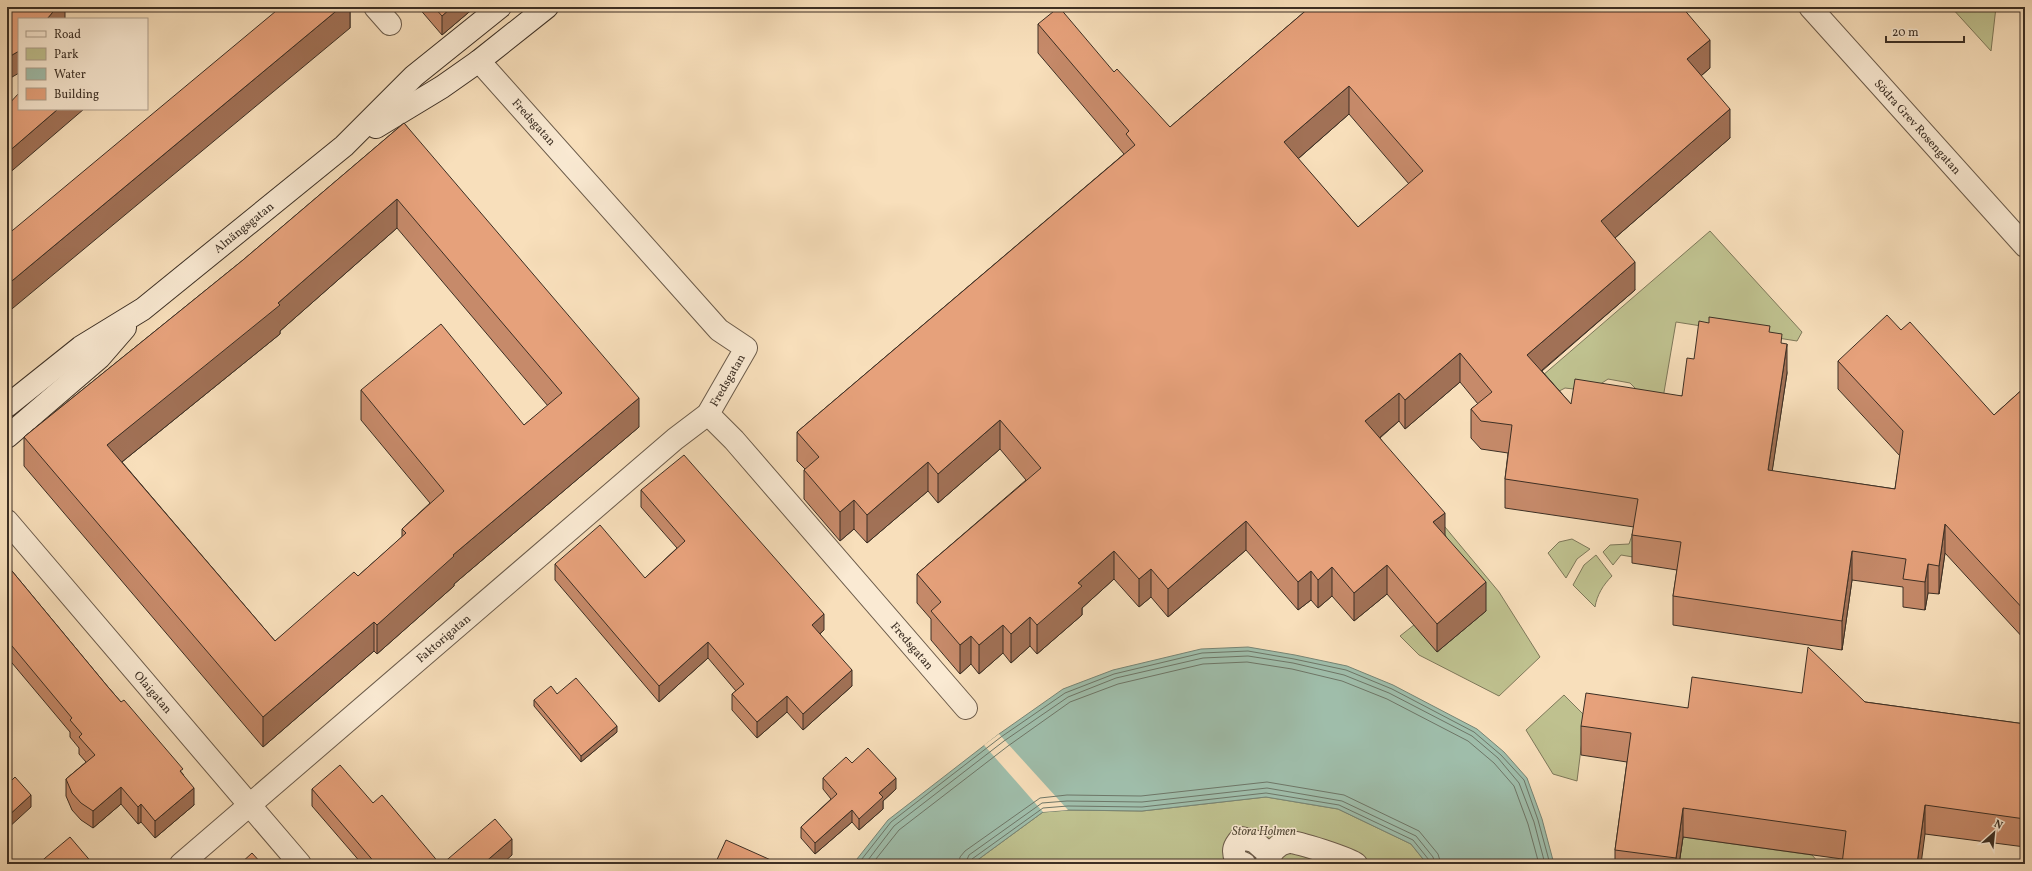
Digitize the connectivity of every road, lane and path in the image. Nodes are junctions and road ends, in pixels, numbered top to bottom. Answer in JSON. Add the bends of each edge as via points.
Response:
{"nodes":[{"id":1,"x":375,"y":7,"type":"edge"},
{"id":2,"x":500,"y":7,"type":"edge"},
{"id":3,"x":547,"y":7,"type":"edge"},
{"id":4,"x":1810,"y":7,"type":"edge"},
{"id":5,"x":390,"y":24,"type":"dead end"},
{"id":6,"x":461,"y":40,"type":"junction"},
{"id":7,"x":479,"y":61,"type":"junction"},
{"id":8,"x":344,"y":146,"type":"junction"},
{"id":9,"x":2025,"y":246,"type":"edge"},
{"id":10,"x":143,"y":309,"type":"junction"},
{"id":11,"x":7,"y":406,"type":"edge"},
{"id":12,"x":708,"y":414,"type":"junction"},
{"id":13,"x":7,"y":437,"type":"edge"},
{"id":14,"x":7,"y":521,"type":"edge"},
{"id":15,"x":966,"y":708,"type":"dead end"},
{"id":16,"x":250,"y":804,"type":"junction"},
{"id":17,"x":1268,"y":859,"type":"edge"},
{"id":18,"x":181,"y":864,"type":"edge"},
{"id":19,"x":300,"y":864,"type":"edge"},
{"id":20,"x":1245,"y":864,"type":"edge"},
{"id":21,"x":1356,"y":864,"type":"edge"}],
"edges":[{"from":1,"to":5,"type":"street"},
{"from":2,"to":6,"type":"street","name":"Alnängsgatan"},
{"from":3,"to":7,"type":"street","name":"Alnängsgatan"},
{"from":4,"to":9,"type":"street","name":"Södra Grev Rosengatan"},
{"from":6,"to":7,"type":"street"},
{"from":6,"to":8,"type":"street","name":"Alnängsgatan","via":[[414,76]]},
{"from":7,"to":8,"type":"street","name":"Alnängsgatan","via":[[442,87]]},
{"from":7,"to":12,"type":"street","name":"Fredsgatan","via":[[719,330],[746,348]]},
{"from":8,"to":10,"type":"street","name":"Alnängsgatan"},
{"from":10,"to":11,"type":"street","name":"Alnängsgatan","via":[[81,347]]},
{"from":10,"to":13,"type":"street","name":"Alnängsgatan","via":[[99,358]]},
{"from":12,"to":15,"type":"street","name":"Fredsgatan","via":[[734,440]]},
{"from":12,"to":16,"type":"street","name":"Faktorigatan","via":[[675,439]]},
{"from":14,"to":16,"type":"street","name":"Olaigatan"},
{"from":16,"to":18,"type":"street","name":"Faktorigatan"},
{"from":16,"to":19,"type":"street","name":"Olaigatan"},
{"from":17,"to":20,"type":"street","via":[[1254,841],[1241,838],[1234,845],[1233,853],[1236,860]]},
{"from":17,"to":21,"type":"street","via":[[1279,845],[1290,841],[1341,856]]}]}
